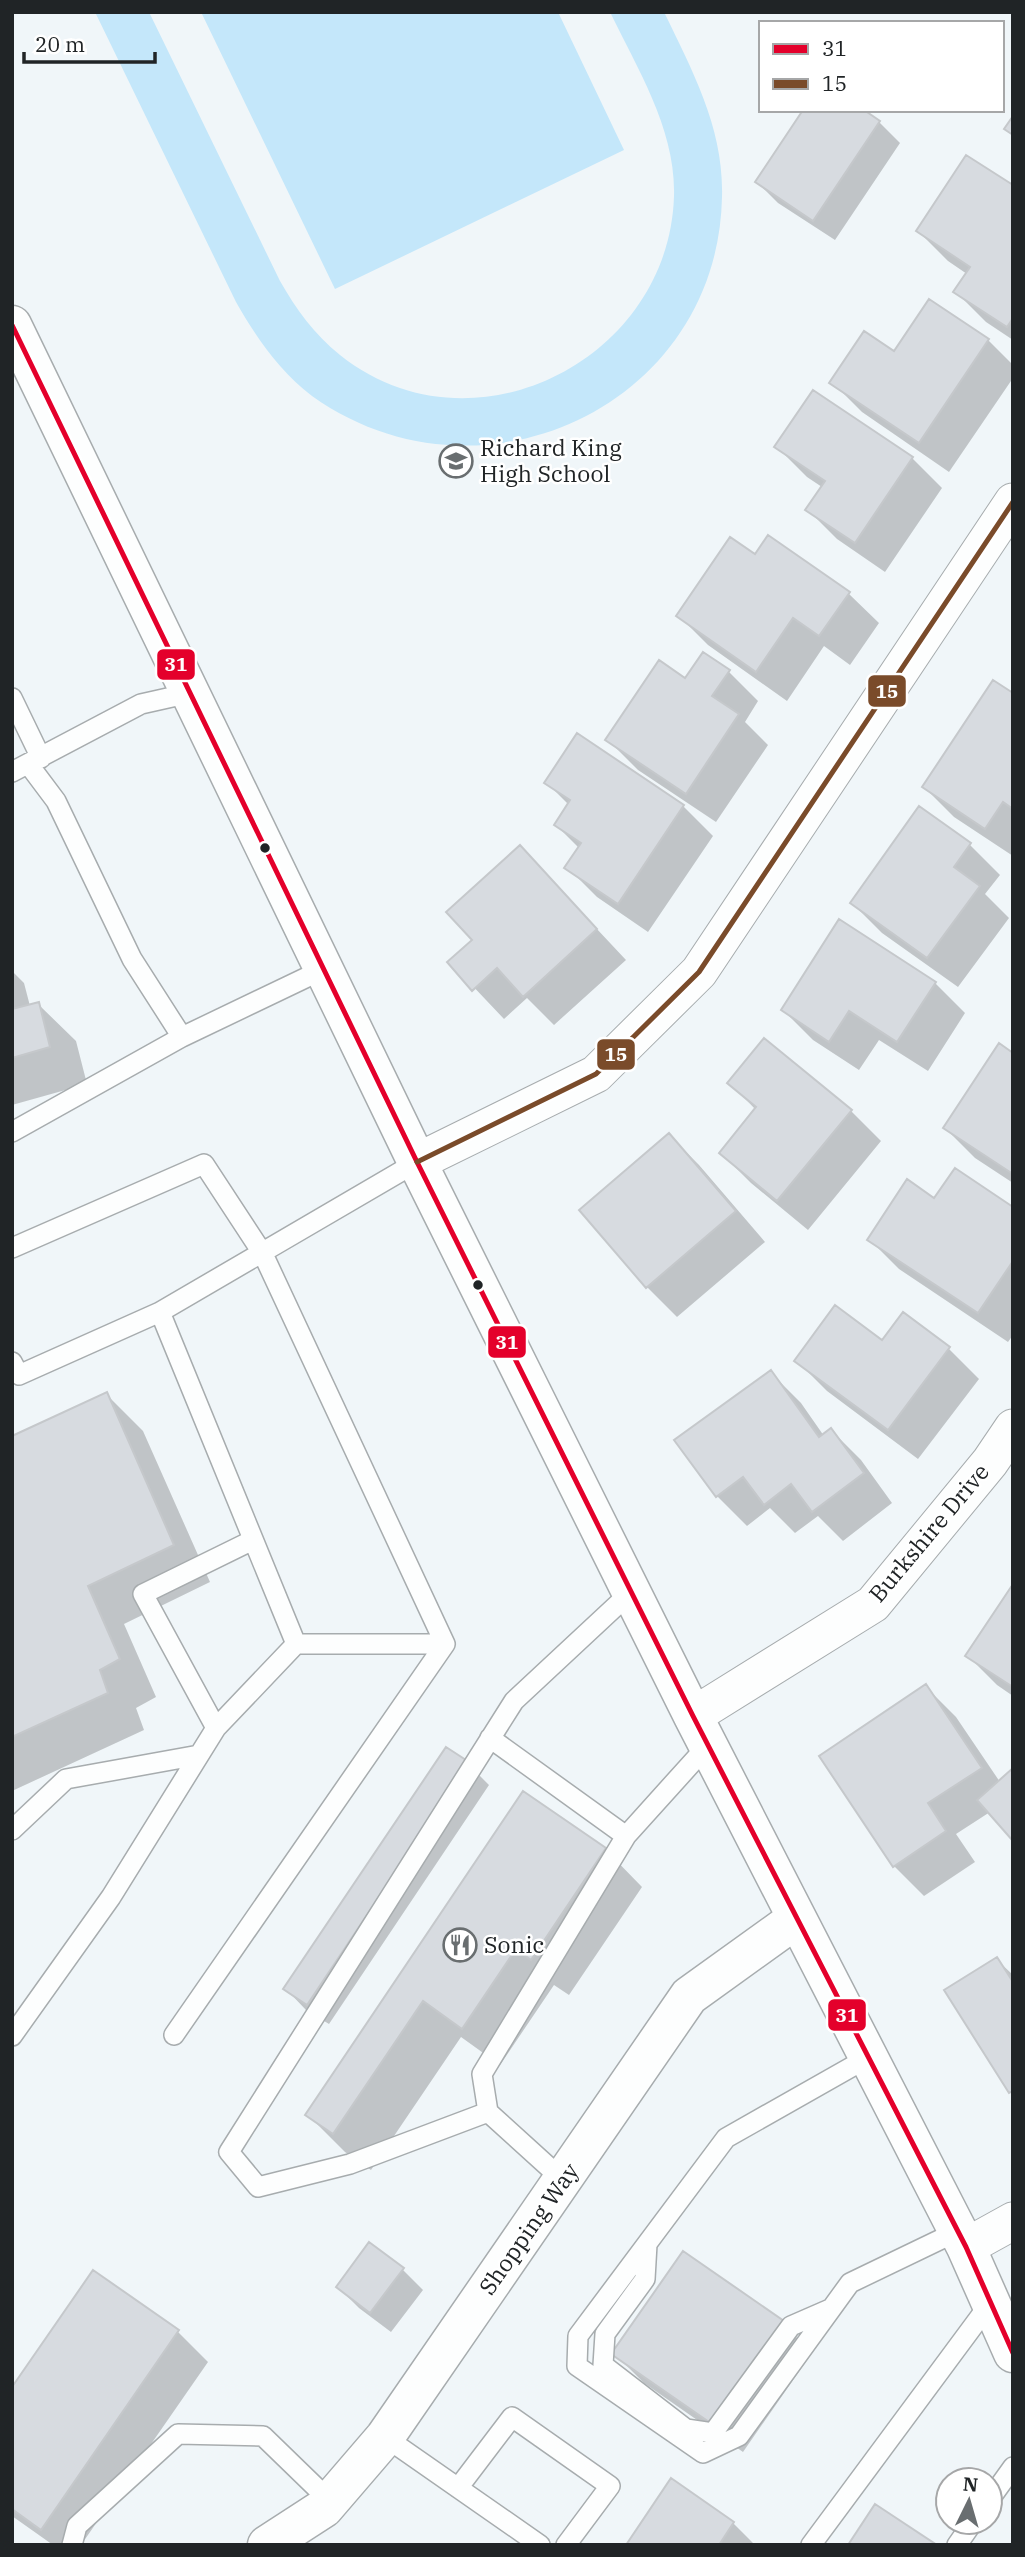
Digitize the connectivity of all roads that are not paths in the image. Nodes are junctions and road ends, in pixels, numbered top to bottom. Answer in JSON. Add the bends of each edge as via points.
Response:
{"nodes":[{"id":1,"x":12,"y":325,"type":"edge"},
{"id":2,"x":21,"y":363,"type":"edge"},
{"id":3,"x":1013,"y":502,"type":"edge"},
{"id":4,"x":190,"y":693,"type":"junction"},
{"id":5,"x":12,"y":698,"type":"edge"},
{"id":6,"x":27,"y":765,"type":"edge"},
{"id":7,"x":324,"y":969,"type":"junction"},
{"id":8,"x":182,"y":1037,"type":"junction"},
{"id":9,"x":12,"y":1132,"type":"edge"},
{"id":10,"x":417,"y":1162,"type":"junction"},
{"id":11,"x":12,"y":1248,"type":"edge"},
{"id":12,"x":263,"y":1254,"type":"junction"},
{"id":13,"x":160,"y":1312,"type":"junction"},
{"id":14,"x":12,"y":1362,"type":"edge"},
{"id":15,"x":1013,"y":1428,"type":"edge"},
{"id":16,"x":253,"y":1540,"type":"junction"},
{"id":17,"x":631,"y":1592,"type":"junction"},
{"id":18,"x":296,"y":1644,"type":"junction"},
{"id":19,"x":445,"y":1644,"type":"junction"},
{"id":20,"x":216,"y":1728,"type":"junction"},
{"id":21,"x":700,"y":1730,"type":"junction"},
{"id":22,"x":490,"y":1738,"type":"junction"},
{"id":23,"x":199,"y":1755,"type":"junction"},
{"id":24,"x":12,"y":1830,"type":"edge"},
{"id":25,"x":626,"y":1836,"type":"junction"},
{"id":26,"x":796,"y":1919,"type":"junction"},
{"id":27,"x":174,"y":2035,"type":"dead end"},
{"id":28,"x":12,"y":2036,"type":"edge"},
{"id":29,"x":869,"y":2057,"type":"junction"},
{"id":30,"x":488,"y":2112,"type":"junction"},
{"id":31,"x":563,"y":2180,"type":"junction"},
{"id":32,"x":1013,"y":2221,"type":"edge"},
{"id":33,"x":962,"y":2239,"type":"junction"},
{"id":34,"x":647,"y":2243,"type":"junction"},
{"id":35,"x":991,"y":2302,"type":"junction"},
{"id":36,"x":833,"y":2307,"type":"junction"},
{"id":37,"x":1013,"y":2353,"type":"edge"},
{"id":38,"x":386,"y":2437,"type":"junction"},
{"id":39,"x":458,"y":2487,"type":"junction"},
{"id":40,"x":330,"y":2501,"type":"junction"},
{"id":41,"x":72,"y":2545,"type":"edge"},
{"id":42,"x":267,"y":2545,"type":"edge"},
{"id":43,"x":540,"y":2545,"type":"edge"},
{"id":44,"x":566,"y":2545,"type":"edge"},
{"id":45,"x":811,"y":2545,"type":"edge"}],
"edges":[{"from":1,"to":2,"type":"main road"},
{"from":2,"to":4,"type":"main road"},
{"from":3,"to":10,"type":"street","via":[[699,972],[596,1074]]},
{"from":4,"to":6,"type":"lane","via":[[141,704]]},
{"from":4,"to":7,"type":"main road"},
{"from":5,"to":6,"type":"lane"},
{"from":6,"to":8,"type":"lane","via":[[56,801],[132,960]]},
{"from":7,"to":8,"type":"lane"},
{"from":7,"to":10,"type":"main road"},
{"from":8,"to":9,"type":"lane"},
{"from":10,"to":12,"type":"lane"},
{"from":10,"to":17,"type":"main road"},
{"from":11,"to":12,"type":"lane","via":[[204,1164]]},
{"from":12,"to":13,"type":"lane"},
{"from":12,"to":19,"type":"lane"},
{"from":13,"to":14,"type":"lane","via":[[19,1374]]},
{"from":13,"to":16,"type":"lane"},
{"from":15,"to":21,"type":"street","name":"Burkshire Drive","via":[[873,1604]]},
{"from":16,"to":18,"type":"lane"},
{"from":16,"to":20,"type":"lane","via":[[143,1594]]},
{"from":17,"to":21,"type":"main road"},
{"from":17,"to":22,"type":"lane","via":[[514,1702]]},
{"from":18,"to":19,"type":"lane"},
{"from":18,"to":20,"type":"lane"},
{"from":19,"to":27,"type":"lane"},
{"from":20,"to":23,"type":"lane"},
{"from":21,"to":25,"type":"lane"},
{"from":21,"to":26,"type":"main road"},
{"from":22,"to":25,"type":"lane"},
{"from":22,"to":30,"type":"lane","via":[[229,2152],[258,2187],[350,2164]]},
{"from":23,"to":24,"type":"lane","via":[[66,1779]]},
{"from":23,"to":28,"type":"lane","via":[[111,1897]]},
{"from":25,"to":30,"type":"lane","via":[[482,2074]]},
{"from":26,"to":29,"type":"main road"},
{"from":26,"to":31,"type":"main road","name":"Shopping Way","via":[[690,1996]]},
{"from":29,"to":33,"type":"main road"},
{"from":29,"to":34,"type":"lane","via":[[726,2138]]},
{"from":30,"to":31,"type":"lane"},
{"from":31,"to":38,"type":"main road","name":"Shopping Way"},
{"from":32,"to":33,"type":"street"},
{"from":33,"to":35,"type":"main road"},
{"from":33,"to":36,"type":"lane","via":[[850,2283]]},
{"from":34,"to":36,"type":"lane","via":[[645,2279],[605,2334],[603,2365],[686,2429],[713,2433],[791,2326]]},
{"from":34,"to":36,"type":"lane","via":[[578,2336],[577,2366],[703,2454],[739,2436]]},
{"from":35,"to":37,"type":"main road"},
{"from":35,"to":45,"type":"lane"},
{"from":38,"to":39,"type":"lane"},
{"from":38,"to":40,"type":"main road","name":"Shopping Way"},
{"from":39,"to":43,"type":"lane"},
{"from":39,"to":44,"type":"lane","via":[[512,2417],[610,2486]]},
{"from":40,"to":41,"type":"lane","via":[[263,2436],[178,2434],[77,2526]]},
{"from":40,"to":42,"type":"main road","name":"Shopping Way"}]}
